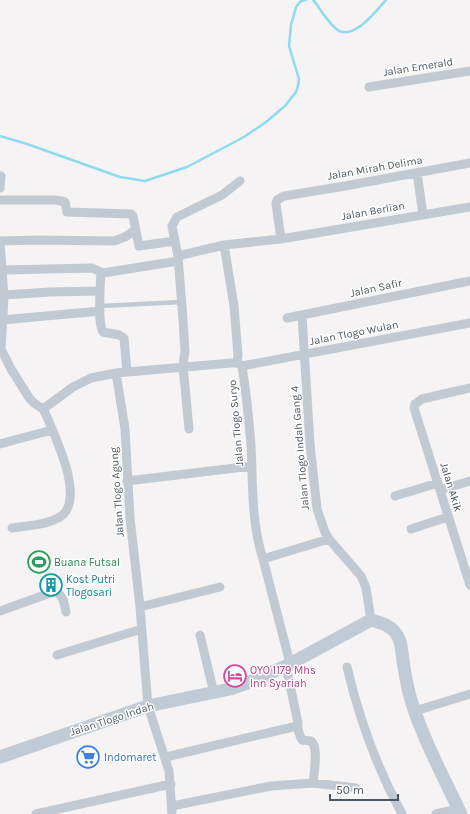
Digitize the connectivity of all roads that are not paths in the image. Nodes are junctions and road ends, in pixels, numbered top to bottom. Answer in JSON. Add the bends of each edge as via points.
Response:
{"nodes":[{"id":1,"x":470,"y":71,"type":"edge"},
{"id":2,"x":369,"y":86,"type":"dead end"},
{"id":3,"x":470,"y":164,"type":"edge"},
{"id":4,"x":417,"y":173,"type":"junction"},
{"id":5,"x":1,"y":176,"type":"edge"},
{"id":6,"x":240,"y":181,"type":"dead end"},
{"id":7,"x":0,"y":188,"type":"edge"},
{"id":8,"x":0,"y":200,"type":"edge"},
{"id":9,"x":470,"y":207,"type":"edge"},
{"id":10,"x":423,"y":214,"type":"junction"},
{"id":11,"x":135,"y":230,"type":"junction"},
{"id":12,"x":281,"y":239,"type":"junction"},
{"id":13,"x":0,"y":241,"type":"edge"},
{"id":14,"x":175,"y":241,"type":"junction"},
{"id":15,"x":224,"y":245,"type":"junction"},
{"id":16,"x":178,"y":258,"type":"junction"},
{"id":17,"x":3,"y":270,"type":"junction"},
{"id":18,"x":101,"y":272,"type":"junction"},
{"id":19,"x":470,"y":281,"type":"edge"},
{"id":20,"x":100,"y":291,"type":"junction"},
{"id":21,"x":4,"y":295,"type":"junction"},
{"id":22,"x":182,"y":302,"type":"junction"},
{"id":23,"x":100,"y":309,"type":"junction"},
{"id":24,"x":302,"y":316,"type":"junction"},
{"id":25,"x":287,"y":318,"type":"dead end"},
{"id":26,"x":2,"y":320,"type":"junction"},
{"id":27,"x":470,"y":323,"type":"edge"},
{"id":28,"x":0,"y":349,"type":"edge"},
{"id":29,"x":304,"y":355,"type":"junction"},
{"id":30,"x":240,"y":364,"type":"junction"},
{"id":31,"x":183,"y":366,"type":"junction"},
{"id":32,"x":127,"y":372,"type":"junction"},
{"id":33,"x":116,"y":373,"type":"junction"},
{"id":34,"x":470,"y":388,"type":"edge"},
{"id":35,"x":43,"y":409,"type":"junction"},
{"id":36,"x":189,"y":429,"type":"dead end"},
{"id":37,"x":52,"y":430,"type":"junction"},
{"id":38,"x":0,"y":444,"type":"edge"},
{"id":39,"x":252,"y":466,"type":"junction"},
{"id":40,"x":127,"y":480,"type":"junction"},
{"id":41,"x":470,"y":481,"type":"edge"},
{"id":42,"x":439,"y":486,"type":"junction"},
{"id":43,"x":395,"y":496,"type":"dead end"},
{"id":44,"x":448,"y":517,"type":"junction"},
{"id":45,"x":12,"y":528,"type":"dead end"},
{"id":46,"x":411,"y":529,"type":"dead end"},
{"id":47,"x":329,"y":539,"type":"junction"},
{"id":48,"x":263,"y":559,"type":"junction"},
{"id":49,"x":467,"y":565,"type":"edge"},
{"id":50,"x":470,"y":585,"type":"edge"},
{"id":51,"x":220,"y":587,"type":"dead end"},
{"id":52,"x":140,"y":607,"type":"junction"},
{"id":53,"x":0,"y":611,"type":"edge"},
{"id":54,"x":66,"y":612,"type":"dead end"},
{"id":55,"x":371,"y":620,"type":"junction"},
{"id":56,"x":142,"y":629,"type":"junction"},
{"id":57,"x":200,"y":635,"type":"dead end"},
{"id":58,"x":57,"y":654,"type":"dead end"},
{"id":59,"x":288,"y":664,"type":"junction"},
{"id":60,"x":347,"y":667,"type":"dead end"},
{"id":61,"x":214,"y":693,"type":"junction"},
{"id":62,"x":470,"y":694,"type":"edge"},
{"id":63,"x":148,"y":706,"type":"junction"},
{"id":64,"x":415,"y":711,"type":"junction"},
{"id":65,"x":297,"y":726,"type":"junction"},
{"id":66,"x":0,"y":757,"type":"edge"},
{"id":67,"x":166,"y":757,"type":"junction"},
{"id":68,"x":313,"y":782,"type":"junction"},
{"id":69,"x":171,"y":784,"type":"junction"},
{"id":70,"x":356,"y":788,"type":"dead end"},
{"id":71,"x":172,"y":810,"type":"edge"},
{"id":72,"x":459,"y":811,"type":"edge"},
{"id":73,"x":36,"y":814,"type":"edge"},
{"id":74,"x":402,"y":814,"type":"edge"},
{"id":75,"x":436,"y":814,"type":"edge"}],
"edges":[{"from":1,"to":2,"type":"street","name":"Jalan Emerald"},
{"from":3,"to":4,"type":"street","name":"Jalan Mirah Delima"},
{"from":4,"to":10,"type":"street"},
{"from":4,"to":12,"type":"street","name":"Jalan Mirah Delima","via":[[284,196],[277,200],[276,204]]},
{"from":5,"to":7,"type":"street"},
{"from":6,"to":14,"type":"street","via":[[222,195],[177,217],[172,226]]},
{"from":8,"to":11,"type":"street","via":[[56,200],[65,202],[67,212],[131,214]]},
{"from":9,"to":10,"type":"street","name":"Jalan Berlian"},
{"from":10,"to":12,"type":"street","name":"Jalan Berlian"},
{"from":11,"to":13,"type":"street","via":[[114,241]]},
{"from":11,"to":14,"type":"street","via":[[140,246]]},
{"from":12,"to":15,"type":"street","name":"Jalan Berlian"},
{"from":13,"to":17,"type":"street"},
{"from":14,"to":16,"type":"street"},
{"from":15,"to":16,"type":"street","name":"Jalan Berlian"},
{"from":15,"to":30,"type":"street","name":"Jalan Tlogo Suryo"},
{"from":16,"to":18,"type":"street","name":"Jalan Berlian"},
{"from":16,"to":22,"type":"street"},
{"from":17,"to":18,"type":"street","name":"Jalan Berlian","via":[[92,268]]},
{"from":17,"to":21,"type":"street"},
{"from":18,"to":20,"type":"street"},
{"from":19,"to":24,"type":"street","name":"Jalan Safir"},
{"from":20,"to":21,"type":"street"},
{"from":20,"to":23,"type":"street"},
{"from":21,"to":26,"type":"street"},
{"from":22,"to":23,"type":"lane"},
{"from":22,"to":31,"type":"street","via":[[185,351]]},
{"from":23,"to":26,"type":"street"},
{"from":23,"to":32,"type":"street","via":[[102,330],[124,338]]},
{"from":24,"to":25,"type":"street","name":"Jalan Safir"},
{"from":24,"to":29,"type":"street","name":"Jalan Tlogo Indah Gang 4"},
{"from":26,"to":28,"type":"street"},
{"from":27,"to":29,"type":"street","name":"Jalan Tlogo Wulan"},
{"from":28,"to":35,"type":"street","via":[[30,399]]},
{"from":29,"to":30,"type":"street","name":"Jalan Tlogo Wulan"},
{"from":29,"to":47,"type":"street","name":"Jalan Tlogo Indah Gang 4","via":[[317,509]]},
{"from":30,"to":31,"type":"street"},
{"from":30,"to":39,"type":"street","name":"Jalan Tlogo Suryo"},
{"from":31,"to":32,"type":"street"},
{"from":31,"to":36,"type":"street"},
{"from":32,"to":33,"type":"street"},
{"from":33,"to":35,"type":"street","via":[[91,378],[73,387]]},
{"from":33,"to":40,"type":"street","name":"Jalan Tlogo Agung","via":[[125,429]]},
{"from":34,"to":42,"type":"street","name":"Jalan Akik","via":[[422,399],[415,404],[415,413]]},
{"from":35,"to":37,"type":"street"},
{"from":37,"to":38,"type":"street"},
{"from":37,"to":45,"type":"street","via":[[68,473],[71,487],[69,506],[59,517]]},
{"from":39,"to":40,"type":"street"},
{"from":39,"to":48,"type":"street","name":"Jalan Tlogo Suryo","via":[[254,517]]},
{"from":40,"to":52,"type":"street","name":"Jalan Tlogo Agung"},
{"from":41,"to":42,"type":"street"},
{"from":42,"to":43,"type":"street"},
{"from":42,"to":44,"type":"street","name":"Jalan Akik"},
{"from":44,"to":46,"type":"street"},
{"from":44,"to":49,"type":"street","name":"Jalan Akik"},
{"from":47,"to":48,"type":"street"},
{"from":47,"to":55,"type":"street","name":"Jalan Tlogo Indah Gang 4","via":[[361,576],[366,588]]},
{"from":48,"to":59,"type":"street","name":"Jalan Tlogo Suryo"},
{"from":49,"to":50,"type":"street","name":"Jalan Akik"},
{"from":51,"to":52,"type":"street"},
{"from":52,"to":56,"type":"street","name":"Jalan Tlogo Agung"},
{"from":53,"to":54,"type":"street","via":[[56,591],[63,598]]},
{"from":55,"to":59,"type":"street","name":"Jalan Tlogo Indah"},
{"from":55,"to":64,"type":"street","via":[[388,625],[398,636]]},
{"from":56,"to":58,"type":"street"},
{"from":56,"to":63,"type":"street","name":"Jalan Tlogo Agung"},
{"from":57,"to":61,"type":"street"},
{"from":59,"to":61,"type":"street","name":"Jalan Tlogo Indah","via":[[247,683]]},
{"from":59,"to":65,"type":"street","name":"Jalan Tlogo Suryo"},
{"from":60,"to":74,"type":"street","via":[[354,699],[373,750]]},
{"from":61,"to":63,"type":"street","name":"Jalan Tlogo Indah"},
{"from":62,"to":64,"type":"street"},
{"from":63,"to":66,"type":"street","name":"Jalan Tlogo Indah"},
{"from":63,"to":67,"type":"street","name":"Jalan Tlogo Agung"},
{"from":64,"to":72,"type":"street"},
{"from":65,"to":67,"type":"street"},
{"from":65,"to":68,"type":"street","via":[[302,740],[313,741],[314,744],[316,767]]},
{"from":67,"to":69,"type":"street","name":"Jalan Tlogo Agung"},
{"from":68,"to":70,"type":"street"},
{"from":68,"to":71,"type":"street","via":[[271,786]]},
{"from":69,"to":71,"type":"street","name":"Jalan Tlogo Agung"},
{"from":69,"to":73,"type":"street"},
{"from":72,"to":75,"type":"street"}]}
